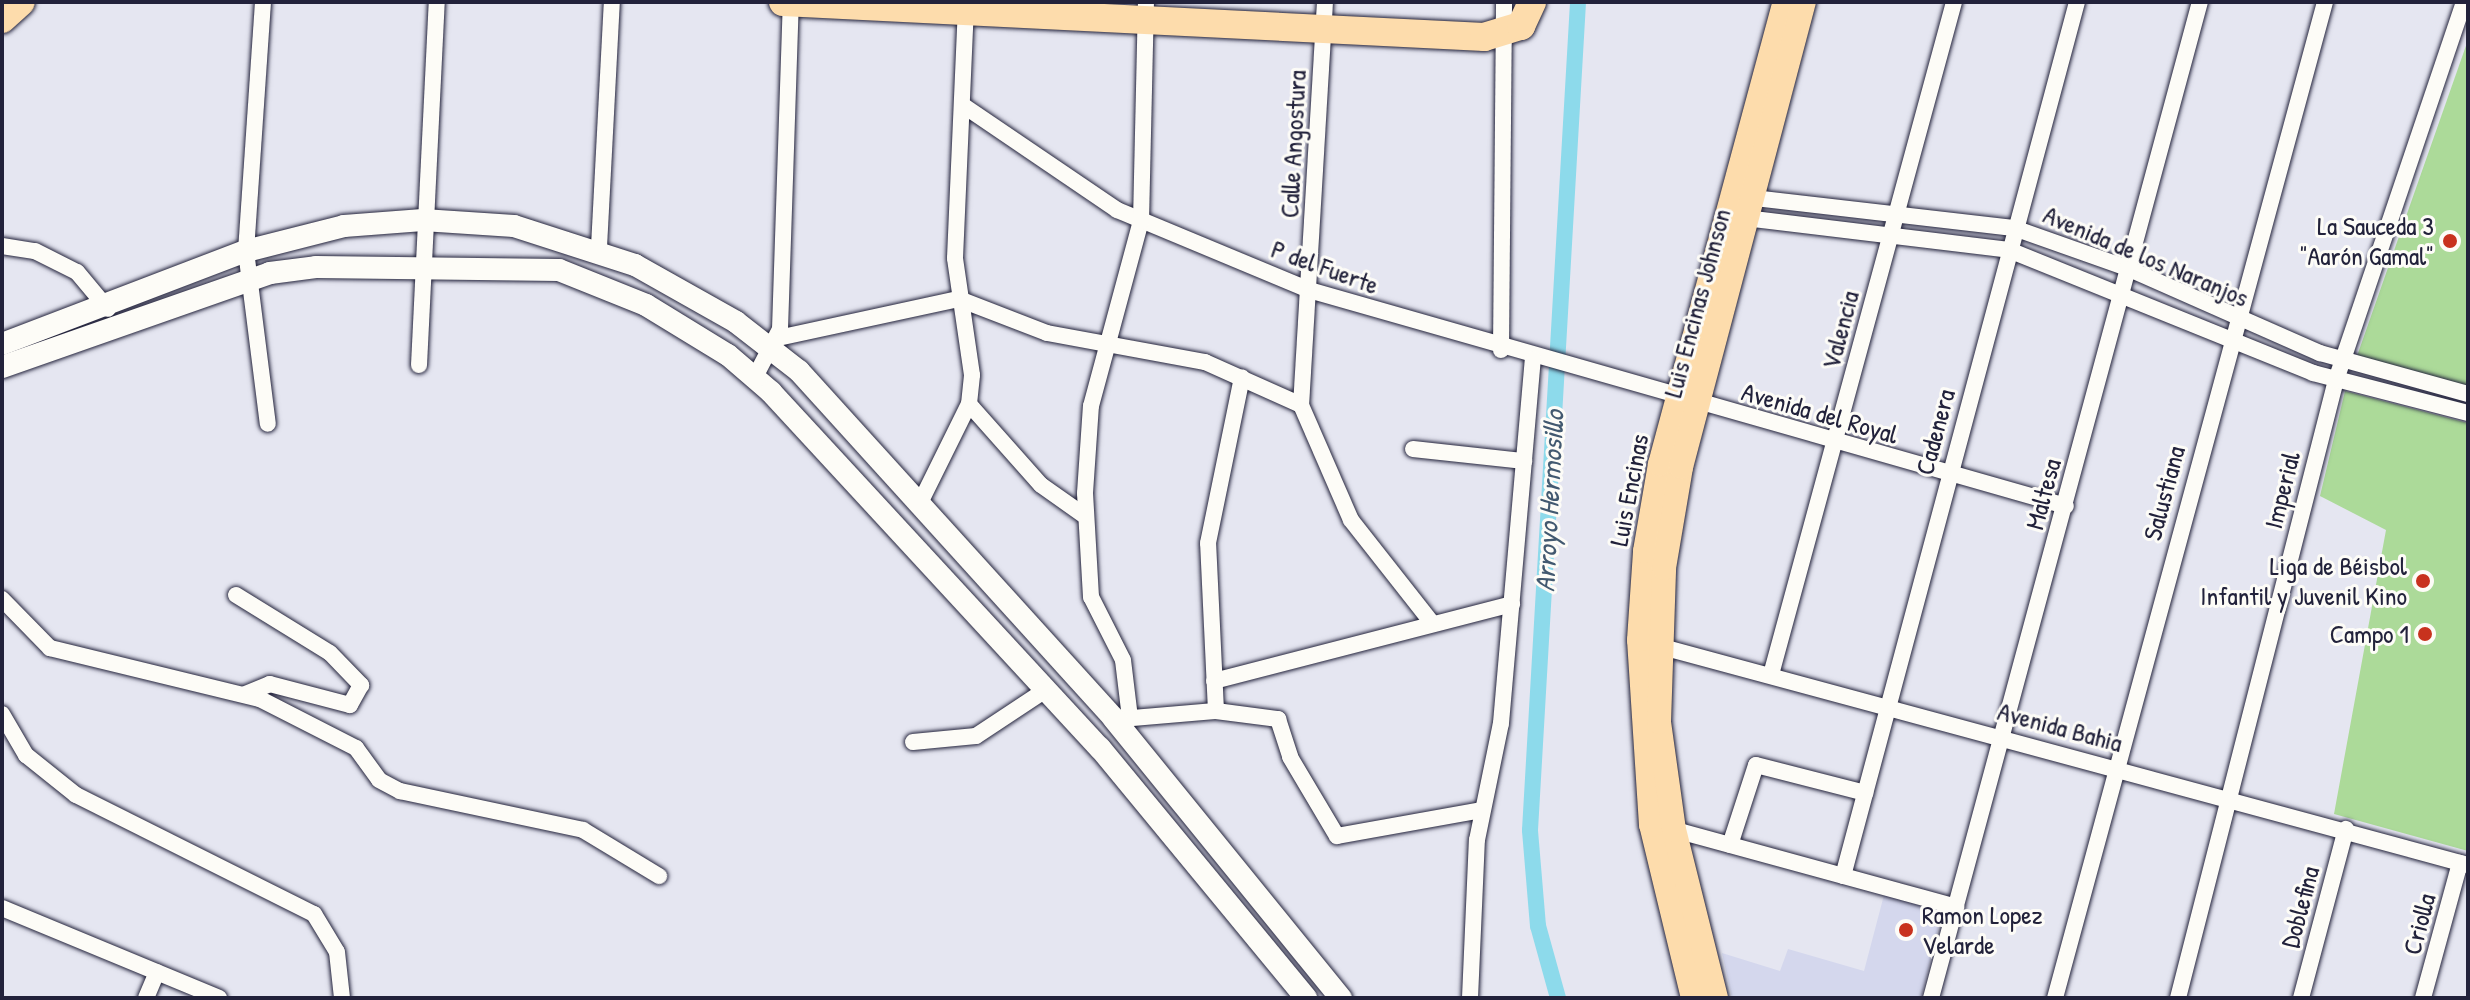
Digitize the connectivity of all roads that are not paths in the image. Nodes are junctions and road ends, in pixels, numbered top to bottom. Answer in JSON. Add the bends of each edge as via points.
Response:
{"nodes":[{"id":1,"x":21,"y":2,"type":"edge"},
{"id":2,"x":263,"y":2,"type":"edge"},
{"id":3,"x":437,"y":2,"type":"edge"},
{"id":4,"x":612,"y":2,"type":"edge"},
{"id":5,"x":783,"y":2,"type":"edge"},
{"id":6,"x":791,"y":2,"type":"edge"},
{"id":7,"x":1325,"y":2,"type":"edge"},
{"id":8,"x":1504,"y":2,"type":"edge"},
{"id":9,"x":1532,"y":2,"type":"edge"},
{"id":10,"x":1785,"y":2,"type":"edge"},
{"id":11,"x":1804,"y":2,"type":"edge"},
{"id":12,"x":1954,"y":2,"type":"edge"},
{"id":13,"x":2077,"y":2,"type":"edge"},
{"id":14,"x":2200,"y":2,"type":"edge"},
{"id":15,"x":2325,"y":2,"type":"edge"},
{"id":16,"x":2464,"y":2,"type":"edge"},
{"id":17,"x":966,"y":6,"type":"edge"},
{"id":18,"x":1145,"y":11,"type":"edge"},
{"id":19,"x":2,"y":19,"type":"edge"},
{"id":20,"x":1323,"y":30,"type":"junction"},
{"id":21,"x":1505,"y":35,"type":"junction"},
{"id":22,"x":964,"y":106,"type":"junction"},
{"id":23,"x":1741,"y":207,"type":"junction"},
{"id":24,"x":1895,"y":216,"type":"junction"},
{"id":25,"x":423,"y":220,"type":"junction"},
{"id":26,"x":1141,"y":221,"type":"junction"},
{"id":27,"x":2014,"y":228,"type":"junction"},
{"id":28,"x":1891,"y":235,"type":"junction"},
{"id":29,"x":2,"y":246,"type":"edge"},
{"id":30,"x":599,"y":247,"type":"junction"},
{"id":31,"x":2009,"y":250,"type":"junction"},
{"id":32,"x":246,"y":251,"type":"junction"},
{"id":33,"x":421,"y":266,"type":"junction"},
{"id":34,"x":2127,"y":268,"type":"junction"},
{"id":35,"x":247,"y":281,"type":"junction"},
{"id":36,"x":1309,"y":290,"type":"junction"},
{"id":37,"x":2119,"y":294,"type":"junction"},
{"id":38,"x":959,"y":299,"type":"junction"},
{"id":39,"x":108,"y":309,"type":"junction"},
{"id":40,"x":2236,"y":320,"type":"junction"},
{"id":41,"x":1105,"y":342,"type":"junction"},
{"id":42,"x":776,"y":343,"type":"junction"},
{"id":43,"x":2230,"y":343,"type":"junction"},
{"id":44,"x":2,"y":344,"type":"edge"},
{"id":45,"x":1501,"y":350,"type":"junction"},
{"id":46,"x":1534,"y":359,"type":"junction"},
{"id":47,"x":2343,"y":360,"type":"junction"},
{"id":48,"x":419,"y":365,"type":"dead end"},
{"id":49,"x":2,"y":367,"type":"edge"},
{"id":50,"x":755,"y":377,"type":"junction"},
{"id":51,"x":1242,"y":377,"type":"junction"},
{"id":52,"x":2336,"y":380,"type":"junction"},
{"id":53,"x":2468,"y":394,"type":"edge"},
{"id":54,"x":1689,"y":401,"type":"junction"},
{"id":55,"x":969,"y":404,"type":"junction"},
{"id":56,"x":1301,"y":405,"type":"junction"},
{"id":57,"x":2468,"y":413,"type":"edge"},
{"id":58,"x":268,"y":424,"type":"dead end"},
{"id":59,"x":1835,"y":443,"type":"junction"},
{"id":60,"x":1413,"y":449,"type":"dead end"},
{"id":61,"x":1524,"y":461,"type":"junction"},
{"id":62,"x":1949,"y":475,"type":"junction"},
{"id":63,"x":920,"y":503,"type":"junction"},
{"id":64,"x":2066,"y":506,"type":"junction"},
{"id":65,"x":1085,"y":516,"type":"junction"},
{"id":66,"x":236,"y":595,"type":"dead end"},
{"id":67,"x":2,"y":599,"type":"edge"},
{"id":68,"x":1512,"y":604,"type":"junction"},
{"id":69,"x":1432,"y":623,"type":"junction"},
{"id":70,"x":1649,"y":643,"type":"junction"},
{"id":71,"x":1772,"y":671,"type":"junction"},
{"id":72,"x":1214,"y":681,"type":"junction"},
{"id":73,"x":1044,"y":691,"type":"junction"},
{"id":74,"x":245,"y":694,"type":"junction"},
{"id":75,"x":1888,"y":706,"type":"junction"},
{"id":76,"x":1216,"y":711,"type":"junction"},
{"id":77,"x":2,"y":714,"type":"edge"},
{"id":78,"x":1122,"y":719,"type":"junction"},
{"id":79,"x":2002,"y":736,"type":"junction"},
{"id":80,"x":913,"y":742,"type":"dead end"},
{"id":81,"x":2114,"y":767,"type":"junction"},
{"id":82,"x":1865,"y":793,"type":"junction"},
{"id":83,"x":2230,"y":797,"type":"junction"},
{"id":84,"x":1482,"y":810,"type":"junction"},
{"id":85,"x":1662,"y":827,"type":"junction"},
{"id":86,"x":2346,"y":829,"type":"junction"},
{"id":87,"x":1730,"y":845,"type":"junction"},
{"id":88,"x":2464,"y":864,"type":"edge"},
{"id":89,"x":659,"y":876,"type":"dead end"},
{"id":90,"x":1843,"y":876,"type":"junction"},
{"id":91,"x":1956,"y":907,"type":"junction"},
{"id":92,"x":2,"y":908,"type":"edge"},
{"id":93,"x":1267,"y":910,"type":"junction"},
{"id":94,"x":1246,"y":929,"type":"junction"},
{"id":95,"x":157,"y":972,"type":"junction"},
{"id":96,"x":146,"y":998,"type":"edge"},
{"id":97,"x":219,"y":998,"type":"edge"},
{"id":98,"x":342,"y":998,"type":"edge"},
{"id":99,"x":1306,"y":998,"type":"edge"},
{"id":100,"x":1341,"y":998,"type":"edge"},
{"id":101,"x":1470,"y":998,"type":"edge"},
{"id":102,"x":1693,"y":998,"type":"edge"},
{"id":103,"x":1716,"y":998,"type":"edge"},
{"id":104,"x":1931,"y":998,"type":"edge"},
{"id":105,"x":2055,"y":998,"type":"edge"},
{"id":106,"x":2178,"y":998,"type":"edge"},
{"id":107,"x":2301,"y":998,"type":"edge"},
{"id":108,"x":2423,"y":998,"type":"edge"}],
"edges":[{"from":1,"to":19,"type":"highway"},
{"from":2,"to":32,"type":"street"},
{"from":3,"to":25,"type":"street"},
{"from":4,"to":30,"type":"street"},
{"from":5,"to":6,"type":"highway"},
{"from":6,"to":17,"type":"highway"},
{"from":6,"to":42,"type":"street"},
{"from":7,"to":20,"type":"street","name":"Calle Angostura"},
{"from":8,"to":21,"type":"street"},
{"from":9,"to":21,"type":"highway","via":[[1521,26]]},
{"from":10,"to":23,"type":"main road"},
{"from":11,"to":23,"type":"main road","name":"Luis Encinas Johnson"},
{"from":12,"to":24,"type":"street","name":"Valencia"},
{"from":13,"to":27,"type":"street","name":"Cadenera"},
{"from":14,"to":34,"type":"street","name":"Maltesa"},
{"from":15,"to":40,"type":"street","name":"Salustiana"},
{"from":16,"to":47,"type":"street","name":"Imperial"},
{"from":17,"to":18,"type":"highway"},
{"from":17,"to":22,"type":"street"},
{"from":18,"to":20,"type":"highway"},
{"from":18,"to":26,"type":"street"},
{"from":20,"to":21,"type":"highway"},
{"from":20,"to":36,"type":"street","name":"Calle Angostura"},
{"from":21,"to":45,"type":"street"},
{"from":22,"to":26,"type":"street","name":"P del Fuerte"},
{"from":22,"to":38,"type":"street"},
{"from":23,"to":24,"type":"street","name":"Avenida de los Naranjos"},
{"from":23,"to":28,"type":"street","name":"Avenida de los Naranjos"},
{"from":23,"to":54,"type":"main road","name":"Luis Encinas Johnson"},
{"from":24,"to":27,"type":"street","name":"Avenida de los Naranjos"},
{"from":24,"to":28,"type":"street","name":"Valencia"},
{"from":25,"to":30,"type":"street","via":[[514,226]]},
{"from":25,"to":32,"type":"street","via":[[344,226]]},
{"from":25,"to":33,"type":"street"},
{"from":26,"to":36,"type":"street","name":"P del Fuerte"},
{"from":26,"to":41,"type":"street"},
{"from":27,"to":31,"type":"street","name":"Cadenera"},
{"from":27,"to":34,"type":"street","name":"Avenida de los Naranjos"},
{"from":28,"to":31,"type":"street","name":"Avenida de los Naranjos"},
{"from":28,"to":59,"type":"street","name":"Valencia"},
{"from":29,"to":39,"type":"street","via":[[35,251],[77,272]]},
{"from":30,"to":42,"type":"street"},
{"from":31,"to":37,"type":"street","name":"Avenida de los Naranjos"},
{"from":31,"to":62,"type":"street","name":"Cadenera"},
{"from":32,"to":35,"type":"street"},
{"from":32,"to":39,"type":"street"},
{"from":33,"to":35,"type":"street","via":[[316,267]]},
{"from":33,"to":48,"type":"street"},
{"from":33,"to":50,"type":"street","via":[[534,267],[582,276],[646,305]]},
{"from":34,"to":37,"type":"street","name":"Maltesa"},
{"from":34,"to":40,"type":"street","name":"Avenida de los Naranjos"},
{"from":35,"to":49,"type":"street"},
{"from":35,"to":58,"type":"street"},
{"from":36,"to":45,"type":"street","name":"P del Fuerte"},
{"from":36,"to":56,"type":"street","name":"Calle Angostura"},
{"from":37,"to":43,"type":"street","name":"Avenida de los Naranjos"},
{"from":37,"to":64,"type":"street","name":"Maltesa"},
{"from":38,"to":41,"type":"street","via":[[1047,333]]},
{"from":38,"to":42,"type":"street"},
{"from":38,"to":55,"type":"street","via":[[971,358]]},
{"from":39,"to":44,"type":"street"},
{"from":40,"to":43,"type":"street","name":"Salustiana"},
{"from":40,"to":47,"type":"street","name":"Avenida de los Naranjos"},
{"from":41,"to":51,"type":"street"},
{"from":41,"to":65,"type":"street","via":[[1087,445]]},
{"from":42,"to":50,"type":"street"},
{"from":42,"to":63,"type":"street"},
{"from":43,"to":52,"type":"street","name":"Avenida de los Naranjos"},
{"from":43,"to":81,"type":"street","name":"Salustiana"},
{"from":45,"to":46,"type":"street","name":"P del Fuerte"},
{"from":46,"to":54,"type":"street","name":"P del Fuerte"},
{"from":46,"to":61,"type":"street"},
{"from":47,"to":52,"type":"street","name":"Imperial"},
{"from":47,"to":53,"type":"street"},
{"from":50,"to":73,"type":"street"},
{"from":51,"to":56,"type":"street"},
{"from":51,"to":72,"type":"street","via":[[1208,543]]},
{"from":52,"to":57,"type":"street"},
{"from":52,"to":83,"type":"street","name":"Imperial"},
{"from":54,"to":59,"type":"street","name":"Avenida del Royal"},
{"from":54,"to":70,"type":"main road","name":"Luis Encinas Johnson"},
{"from":55,"to":63,"type":"street"},
{"from":55,"to":65,"type":"street","via":[[1041,485]]},
{"from":56,"to":69,"type":"street","via":[[1351,520]]},
{"from":59,"to":62,"type":"street","name":"Avenida del Royal"},
{"from":59,"to":71,"type":"street","name":"Valencia"},
{"from":60,"to":61,"type":"street"},
{"from":61,"to":68,"type":"street"},
{"from":62,"to":64,"type":"street","name":"Avenida del Royal"},
{"from":62,"to":75,"type":"street","name":"Cadenera"},
{"from":63,"to":78,"type":"street"},
{"from":64,"to":79,"type":"street","name":"Maltesa"},
{"from":65,"to":78,"type":"street","via":[[1091,597],[1123,660]]},
{"from":66,"to":74,"type":"street","via":[[330,653],[361,685],[359,697],[340,706],[280,685]]},
{"from":67,"to":74,"type":"street","via":[[50,648]]},
{"from":68,"to":69,"type":"street"},
{"from":68,"to":84,"type":"street","via":[[1501,723]]},
{"from":69,"to":72,"type":"street"},
{"from":70,"to":71,"type":"street","name":"Avenida Bahia"},
{"from":70,"to":85,"type":"main road","name":"Luis Encinas Johnson","via":[[1659,722]]},
{"from":71,"to":75,"type":"street","name":"Avenida Bahia"},
{"from":72,"to":76,"type":"street"},
{"from":73,"to":80,"type":"street","via":[[976,736]]},
{"from":73,"to":94,"type":"street"},
{"from":74,"to":89,"type":"street","via":[[356,748],[379,780],[400,791],[583,830]]},
{"from":75,"to":79,"type":"street","name":"Avenida Bahia"},
{"from":75,"to":82,"type":"street","name":"Cadenera"},
{"from":76,"to":78,"type":"street"},
{"from":76,"to":84,"type":"street","via":[[1278,719],[1290,757],[1337,836]]},
{"from":77,"to":98,"type":"street","via":[[26,755],[76,795],[314,914],[337,952]]},
{"from":78,"to":93,"type":"street"},
{"from":79,"to":81,"type":"street","name":"Avenida Bahia"},
{"from":79,"to":91,"type":"street","name":"Maltesa"},
{"from":81,"to":83,"type":"street","name":"Avenida Bahia"},
{"from":81,"to":105,"type":"street","name":"Salustiana"},
{"from":82,"to":87,"type":"street","via":[[1756,765]]},
{"from":82,"to":90,"type":"street","name":"Cadenera"},
{"from":83,"to":86,"type":"street","name":"Avenida Bahia"},
{"from":83,"to":106,"type":"street","name":"Imperial"},
{"from":84,"to":101,"type":"street"},
{"from":85,"to":87,"type":"street"},
{"from":85,"to":102,"type":"main road"},
{"from":85,"to":103,"type":"main road","name":"Luis Encinas Johnson"},
{"from":86,"to":88,"type":"street","name":"Avenida Bahia"},
{"from":86,"to":107,"type":"street","name":"Doblefina"},
{"from":87,"to":90,"type":"street"},
{"from":88,"to":108,"type":"street","name":"Criolla"},
{"from":90,"to":91,"type":"street"},
{"from":91,"to":104,"type":"street","name":"Maltesa"},
{"from":92,"to":95,"type":"street"},
{"from":93,"to":94,"type":"street"},
{"from":93,"to":100,"type":"street"},
{"from":94,"to":99,"type":"street"},
{"from":95,"to":96,"type":"street"},
{"from":95,"to":97,"type":"street"}]}
